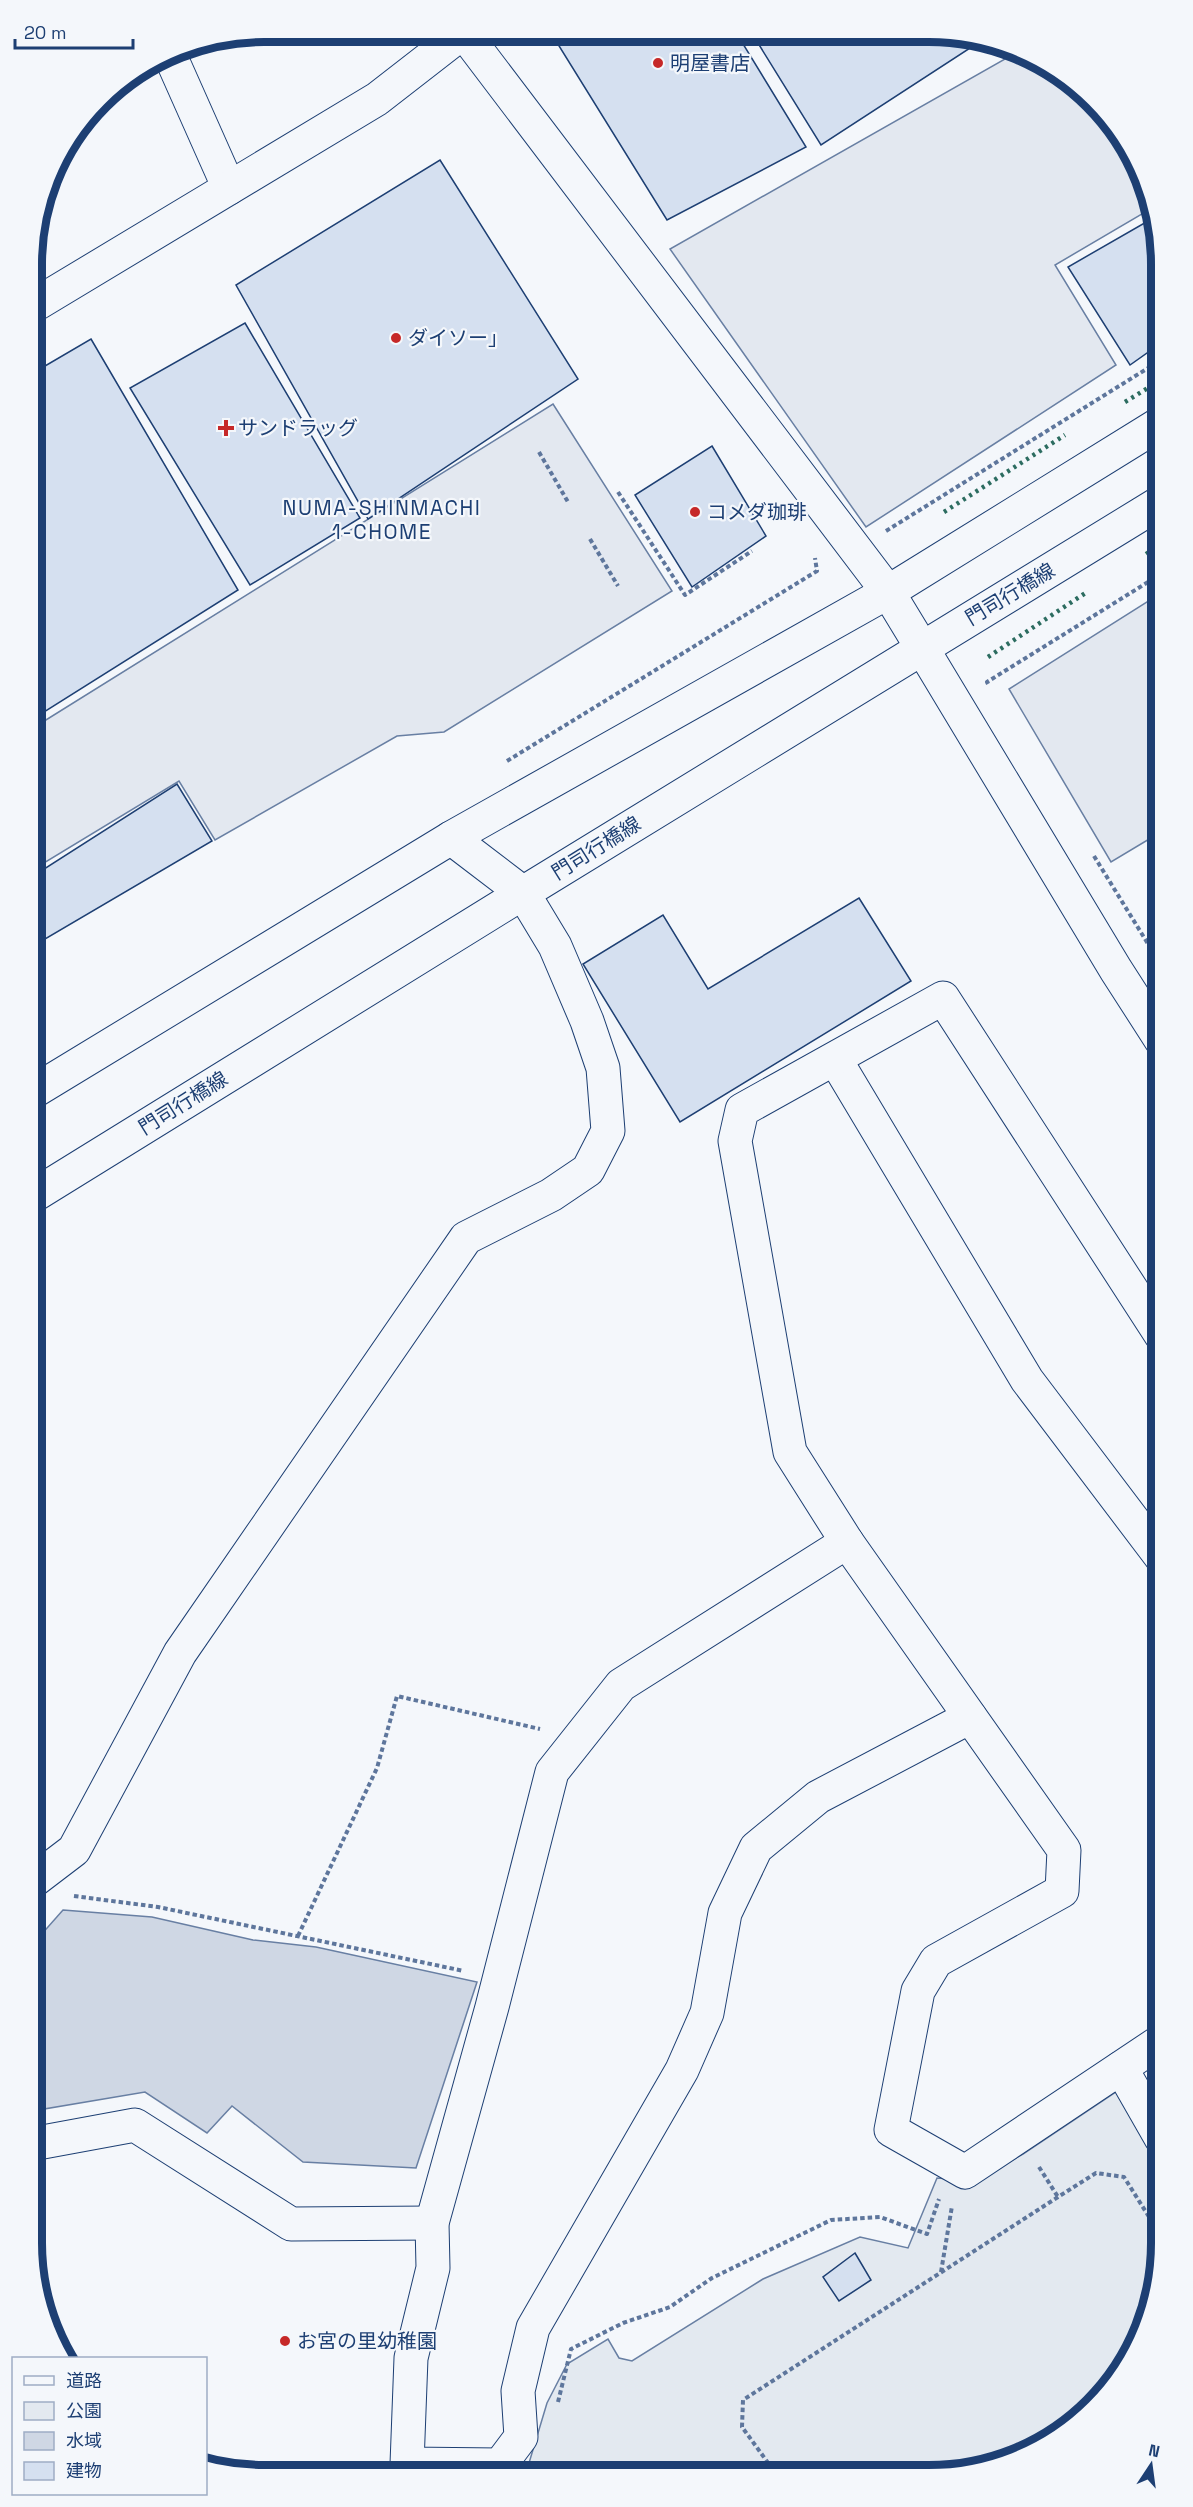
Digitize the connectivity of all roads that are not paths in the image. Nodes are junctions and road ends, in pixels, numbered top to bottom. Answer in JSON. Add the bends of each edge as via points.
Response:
{"nodes":[{"id":1,"x":451,"y":42,"type":"edge"},
{"id":2,"x":470,"y":42,"type":"edge"},
{"id":3,"x":174,"y":61,"type":"edge"},
{"id":4,"x":229,"y":188,"type":"junction"},
{"id":5,"x":42,"y":301,"type":"edge"},
{"id":6,"x":1151,"y":429,"type":"edge"},
{"id":7,"x":1151,"y":508,"type":"edge"},
{"id":8,"x":888,"y":592,"type":"junction"},
{"id":9,"x":922,"y":648,"type":"junction"},
{"id":10,"x":451,"y":838,"type":"junction"},
{"id":11,"x":523,"y":892,"type":"junction"},
{"id":12,"x":1151,"y":1024,"type":"edge"},
{"id":13,"x":835,"y":1059,"type":"junction"},
{"id":14,"x":42,"y":1087,"type":"edge"},
{"id":15,"x":42,"y":1190,"type":"edge"},
{"id":16,"x":1151,"y":1320,"type":"edge"},
{"id":17,"x":847,"y":1542,"type":"junction"},
{"id":18,"x":1151,"y":1544,"type":"edge"},
{"id":19,"x":970,"y":1717,"type":"junction"},
{"id":20,"x":42,"y":1874,"type":"edge"},
{"id":21,"x":1151,"y":2048,"type":"edge"},
{"id":22,"x":1121,"y":2068,"type":"junction"},
{"id":23,"x":1151,"y":2120,"type":"edge"},
{"id":24,"x":42,"y":2142,"type":"edge"},
{"id":25,"x":432,"y":2223,"type":"junction"}],
"edges":[{"from":1,"to":4,"type":"street","via":[[377,99]]},
{"from":2,"to":8,"type":"street"},
{"from":3,"to":4,"type":"street"},
{"from":4,"to":5,"type":"street"},
{"from":6,"to":8,"type":"street"},
{"from":7,"to":9,"type":"street","name":"門司行橋線"},
{"from":8,"to":9,"type":"street"},
{"from":8,"to":10,"type":"street"},
{"from":9,"to":11,"type":"street","name":"門司行橋線"},
{"from":9,"to":12,"type":"street"},
{"from":10,"to":11,"type":"street"},
{"from":10,"to":14,"type":"street"},
{"from":11,"to":15,"type":"street","name":"門司行橋線"},
{"from":11,"to":20,"type":"street","via":[[555,946],[603,1068],[608,1131],[588,1170],[551,1195],[466,1238],[180,1653],[74,1850]]},
{"from":13,"to":16,"type":"street","via":[[943,998]]},
{"from":13,"to":17,"type":"street","via":[[741,1110],[735,1140],[790,1452]]},
{"from":13,"to":18,"type":"street","via":[[1027,1380]]},
{"from":17,"to":19,"type":"street"},
{"from":17,"to":25,"type":"street","via":[[621,1685],[552,1772]]},
{"from":19,"to":22,"type":"street","via":[[1064,1850],[1062,1891],[936,1961],[918,1991],[891,2130],[959,2168]]},
{"from":19,"to":25,"type":"street","via":[[818,1797],[756,1848],[725,1913],[707,2013],[682,2070],[533,2328],[518,2391],[520,2437],[500,2464],[407,2464],[411,2358],[433,2268]]},
{"from":21,"to":22,"type":"street"},
{"from":22,"to":23,"type":"street"},
{"from":24,"to":25,"type":"street","via":[[135,2125],[291,2224]]}]}
